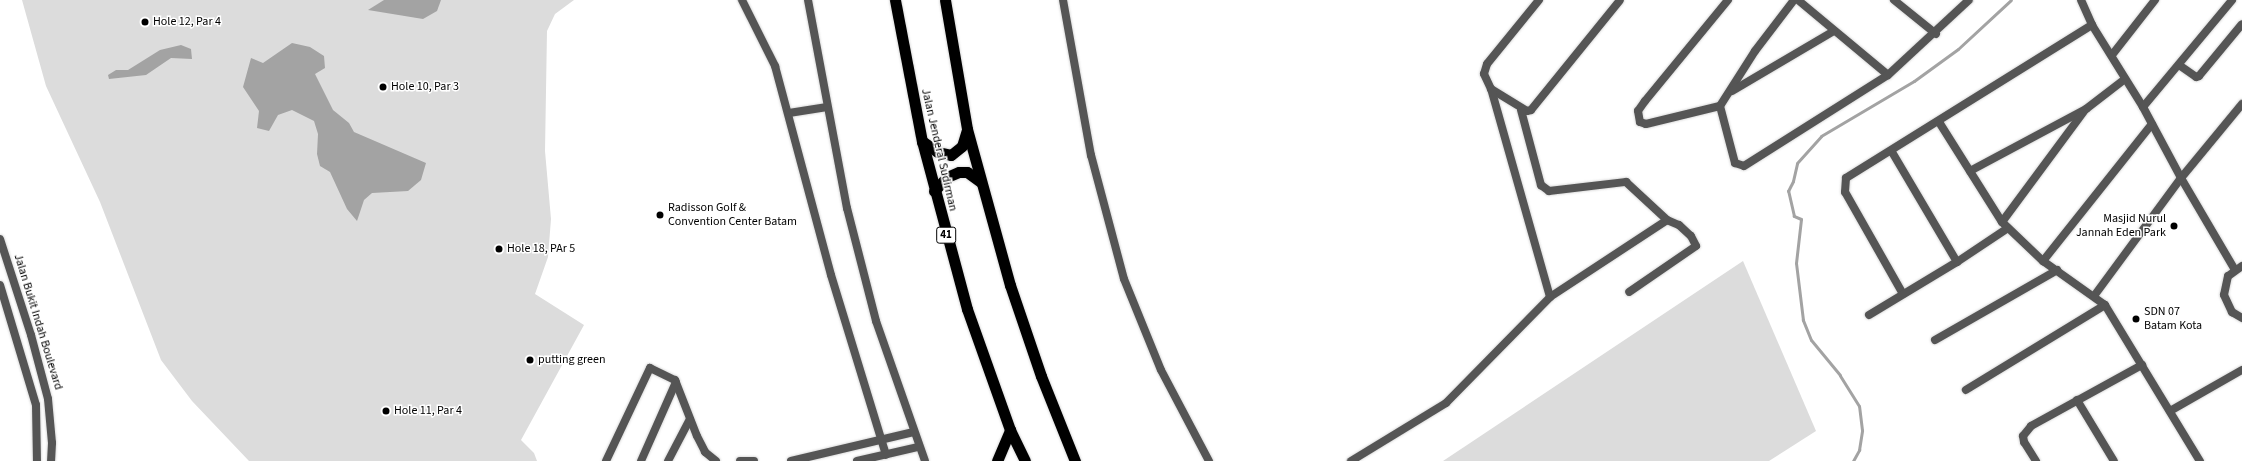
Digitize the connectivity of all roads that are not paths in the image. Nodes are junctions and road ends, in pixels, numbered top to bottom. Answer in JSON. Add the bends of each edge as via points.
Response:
{"nodes":[{"id":1,"x":742,"y":0,"type":"edge"},
{"id":2,"x":808,"y":0,"type":"edge"},
{"id":3,"x":895,"y":0,"type":"edge"},
{"id":4,"x":945,"y":0,"type":"edge"},
{"id":5,"x":1063,"y":0,"type":"edge"},
{"id":6,"x":1539,"y":0,"type":"edge"},
{"id":7,"x":1620,"y":0,"type":"edge"},
{"id":8,"x":1728,"y":0,"type":"edge"},
{"id":9,"x":1794,"y":0,"type":"edge"},
{"id":10,"x":1798,"y":0,"type":"edge"},
{"id":11,"x":1894,"y":0,"type":"edge"},
{"id":12,"x":1970,"y":0,"type":"edge"},
{"id":13,"x":2081,"y":0,"type":"edge"},
{"id":14,"x":2155,"y":0,"type":"edge"},
{"id":15,"x":2232,"y":0,"type":"edge"},
{"id":16,"x":2242,"y":24,"type":"edge"},
{"id":17,"x":2092,"y":26,"type":"junction"},
{"id":18,"x":1834,"y":31,"type":"junction"},
{"id":19,"x":1936,"y":34,"type":"junction"},
{"id":20,"x":2112,"y":55,"type":"junction"},
{"id":21,"x":2179,"y":65,"type":"junction"},
{"id":22,"x":1888,"y":75,"type":"junction"},
{"id":23,"x":2125,"y":80,"type":"junction"},
{"id":24,"x":1491,"y":89,"type":"junction"},
{"id":25,"x":1732,"y":91,"type":"junction"},
{"id":26,"x":2242,"y":104,"type":"edge"},
{"id":27,"x":1720,"y":106,"type":"junction"},
{"id":28,"x":826,"y":107,"type":"junction"},
{"id":29,"x":2143,"y":107,"type":"junction"},
{"id":30,"x":2086,"y":109,"type":"junction"},
{"id":31,"x":1521,"y":110,"type":"junction"},
{"id":32,"x":789,"y":113,"type":"junction"},
{"id":33,"x":1939,"y":122,"type":"junction"},
{"id":34,"x":2152,"y":124,"type":"junction"},
{"id":35,"x":967,"y":130,"type":"junction"},
{"id":36,"x":922,"y":141,"type":"junction"},
{"id":37,"x":1892,"y":152,"type":"junction"},
{"id":38,"x":1970,"y":171,"type":"junction"},
{"id":39,"x":2181,"y":178,"type":"junction"},
{"id":40,"x":981,"y":182,"type":"junction"},
{"id":41,"x":934,"y":191,"type":"junction"},
{"id":42,"x":1667,"y":220,"type":"junction"},
{"id":43,"x":2002,"y":222,"type":"junction"},
{"id":44,"x":2008,"y":228,"type":"junction"},
{"id":45,"x":0,"y":239,"type":"edge"},
{"id":46,"x":2043,"y":261,"type":"junction"},
{"id":47,"x":1957,"y":262,"type":"junction"},
{"id":48,"x":2238,"y":268,"type":"edge"},
{"id":49,"x":2057,"y":270,"type":"junction"},
{"id":50,"x":0,"y":286,"type":"edge"},
{"id":51,"x":1629,"y":292,"type":"dead end"},
{"id":52,"x":1904,"y":294,"type":"junction"},
{"id":53,"x":2094,"y":296,"type":"junction"},
{"id":54,"x":1550,"y":298,"type":"junction"},
{"id":55,"x":2105,"y":305,"type":"junction"},
{"id":56,"x":1869,"y":315,"type":"dead end"},
{"id":57,"x":2242,"y":318,"type":"edge"},
{"id":58,"x":1935,"y":340,"type":"dead end"},
{"id":59,"x":2142,"y":365,"type":"junction"},
{"id":60,"x":2242,"y":370,"type":"edge"},
{"id":61,"x":676,"y":382,"type":"junction"},
{"id":62,"x":1966,"y":390,"type":"dead end"},
{"id":63,"x":2077,"y":400,"type":"junction"},
{"id":64,"x":2170,"y":411,"type":"junction"},
{"id":65,"x":690,"y":419,"type":"junction"},
{"id":66,"x":1010,"y":430,"type":"junction"},
{"id":67,"x":914,"y":432,"type":"junction"},
{"id":68,"x":882,"y":440,"type":"junction"},
{"id":69,"x":918,"y":447,"type":"junction"},
{"id":70,"x":886,"y":455,"type":"junction"},
{"id":71,"x":37,"y":461,"type":"edge"},
{"id":72,"x":51,"y":461,"type":"edge"},
{"id":73,"x":606,"y":461,"type":"edge"},
{"id":74,"x":641,"y":461,"type":"edge"},
{"id":75,"x":668,"y":461,"type":"edge"},
{"id":76,"x":716,"y":461,"type":"edge"},
{"id":77,"x":740,"y":461,"type":"edge"},
{"id":78,"x":754,"y":461,"type":"edge"},
{"id":79,"x":791,"y":461,"type":"edge"},
{"id":80,"x":858,"y":461,"type":"edge"},
{"id":81,"x":925,"y":461,"type":"edge"},
{"id":82,"x":996,"y":461,"type":"edge"},
{"id":83,"x":1025,"y":461,"type":"edge"},
{"id":84,"x":1075,"y":461,"type":"edge"},
{"id":85,"x":1210,"y":461,"type":"edge"},
{"id":86,"x":1351,"y":461,"type":"edge"},
{"id":87,"x":2036,"y":461,"type":"edge"},
{"id":88,"x":2114,"y":461,"type":"edge"},
{"id":89,"x":2200,"y":461,"type":"edge"}],
"edges":[{"from":1,"to":32,"type":"street","via":[[769,49]]},
{"from":2,"to":28,"type":"street"},
{"from":3,"to":36,"type":"highway","name":"Jalan Jenderal Sudirman","number":"41"},
{"from":4,"to":35,"type":"highway"},
{"from":5,"to":85,"type":"street","via":[[1091,155],[1124,279],[1161,370]]},
{"from":6,"to":24,"type":"street","via":[[1487,64],[1484,74]]},
{"from":7,"to":31,"type":"street","via":[[1532,110]]},
{"from":8,"to":27,"type":"street","via":[[1645,101],[1638,116],[1640,122],[1646,124]]},
{"from":9,"to":25,"type":"street","via":[[1755,51]]},
{"from":10,"to":18,"type":"street"},
{"from":11,"to":19,"type":"street"},
{"from":12,"to":19,"type":"street"},
{"from":13,"to":17,"type":"street"},
{"from":14,"to":20,"type":"street"},
{"from":15,"to":21,"type":"street"},
{"from":16,"to":21,"type":"street","via":[[2199,76],[2188,73]]},
{"from":17,"to":20,"type":"street"},
{"from":17,"to":33,"type":"street"},
{"from":18,"to":22,"type":"street"},
{"from":18,"to":25,"type":"street"},
{"from":19,"to":22,"type":"street"},
{"from":20,"to":23,"type":"street"},
{"from":21,"to":29,"type":"street"},
{"from":22,"to":27,"type":"street","via":[[1744,166],[1735,163]]},
{"from":23,"to":29,"type":"street"},
{"from":23,"to":30,"type":"street"},
{"from":24,"to":31,"type":"street"},
{"from":24,"to":54,"type":"street"},
{"from":25,"to":27,"type":"street"},
{"from":26,"to":39,"type":"street"},
{"from":28,"to":32,"type":"street"},
{"from":28,"to":67,"type":"street","via":[[876,321]]},
{"from":29,"to":34,"type":"street"},
{"from":30,"to":38,"type":"street"},
{"from":30,"to":43,"type":"street"},
{"from":31,"to":42,"type":"street","via":[[1541,185],[1548,191],[1626,182]]},
{"from":32,"to":68,"type":"street","via":[[831,275]]},
{"from":33,"to":37,"type":"street"},
{"from":33,"to":38,"type":"street"},
{"from":34,"to":39,"type":"street"},
{"from":34,"to":46,"type":"street"},
{"from":35,"to":36,"type":"highway","via":[[962,146],[951,155],[938,152]]},
{"from":35,"to":40,"type":"highway"},
{"from":36,"to":41,"type":"highway","name":"Jalan Jenderal Sudirman","number":"41"},
{"from":37,"to":47,"type":"street"},
{"from":37,"to":52,"type":"street","via":[[1851,173],[1844,184],[1845,192]]},
{"from":38,"to":43,"type":"street"},
{"from":39,"to":48,"type":"street"},
{"from":39,"to":53,"type":"street"},
{"from":40,"to":41,"type":"highway","via":[[966,172],[959,172],[947,177]]},
{"from":40,"to":84,"type":"highway","via":[[1010,285],[1041,376]]},
{"from":41,"to":66,"type":"highway","name":"Jalan Jenderal Sudirman","number":"41","via":[[967,309]]},
{"from":42,"to":51,"type":"street","via":[[1679,225],[1691,236],[1696,246]]},
{"from":42,"to":54,"type":"street"},
{"from":43,"to":44,"type":"street"},
{"from":44,"to":46,"type":"street"},
{"from":44,"to":47,"type":"street"},
{"from":45,"to":72,"type":"street","name":"Jalan Bukit Indah Boulevard","via":[[31,335],[48,399]]},
{"from":46,"to":49,"type":"street"},
{"from":47,"to":52,"type":"street"},
{"from":48,"to":57,"type":"street","via":[[2228,276],[2224,294],[2232,312]]},
{"from":49,"to":53,"type":"street"},
{"from":49,"to":58,"type":"street"},
{"from":50,"to":71,"type":"street","via":[[36,405]]},
{"from":52,"to":56,"type":"street"},
{"from":53,"to":55,"type":"street"},
{"from":54,"to":86,"type":"street","via":[[1446,402]]},
{"from":55,"to":59,"type":"street"},
{"from":55,"to":62,"type":"street"},
{"from":59,"to":63,"type":"street"},
{"from":59,"to":64,"type":"street"},
{"from":60,"to":64,"type":"street"},
{"from":61,"to":65,"type":"street"},
{"from":61,"to":73,"type":"street","via":[[654,368],[648,369]]},
{"from":61,"to":74,"type":"street"},
{"from":63,"to":87,"type":"street","via":[[2026,431],[2024,442]]},
{"from":63,"to":88,"type":"street"},
{"from":64,"to":89,"type":"street"},
{"from":65,"to":75,"type":"street"},
{"from":65,"to":76,"type":"street","via":[[705,452]]},
{"from":66,"to":82,"type":"highway"},
{"from":66,"to":83,"type":"highway","name":"Jalan Jenderal Sudirman","number":"41"},
{"from":67,"to":68,"type":"street"},
{"from":67,"to":69,"type":"street"},
{"from":68,"to":70,"type":"street"},
{"from":68,"to":79,"type":"street"},
{"from":69,"to":70,"type":"street"},
{"from":69,"to":81,"type":"street"},
{"from":70,"to":80,"type":"street"},
{"from":77,"to":78,"type":"street"}]}
